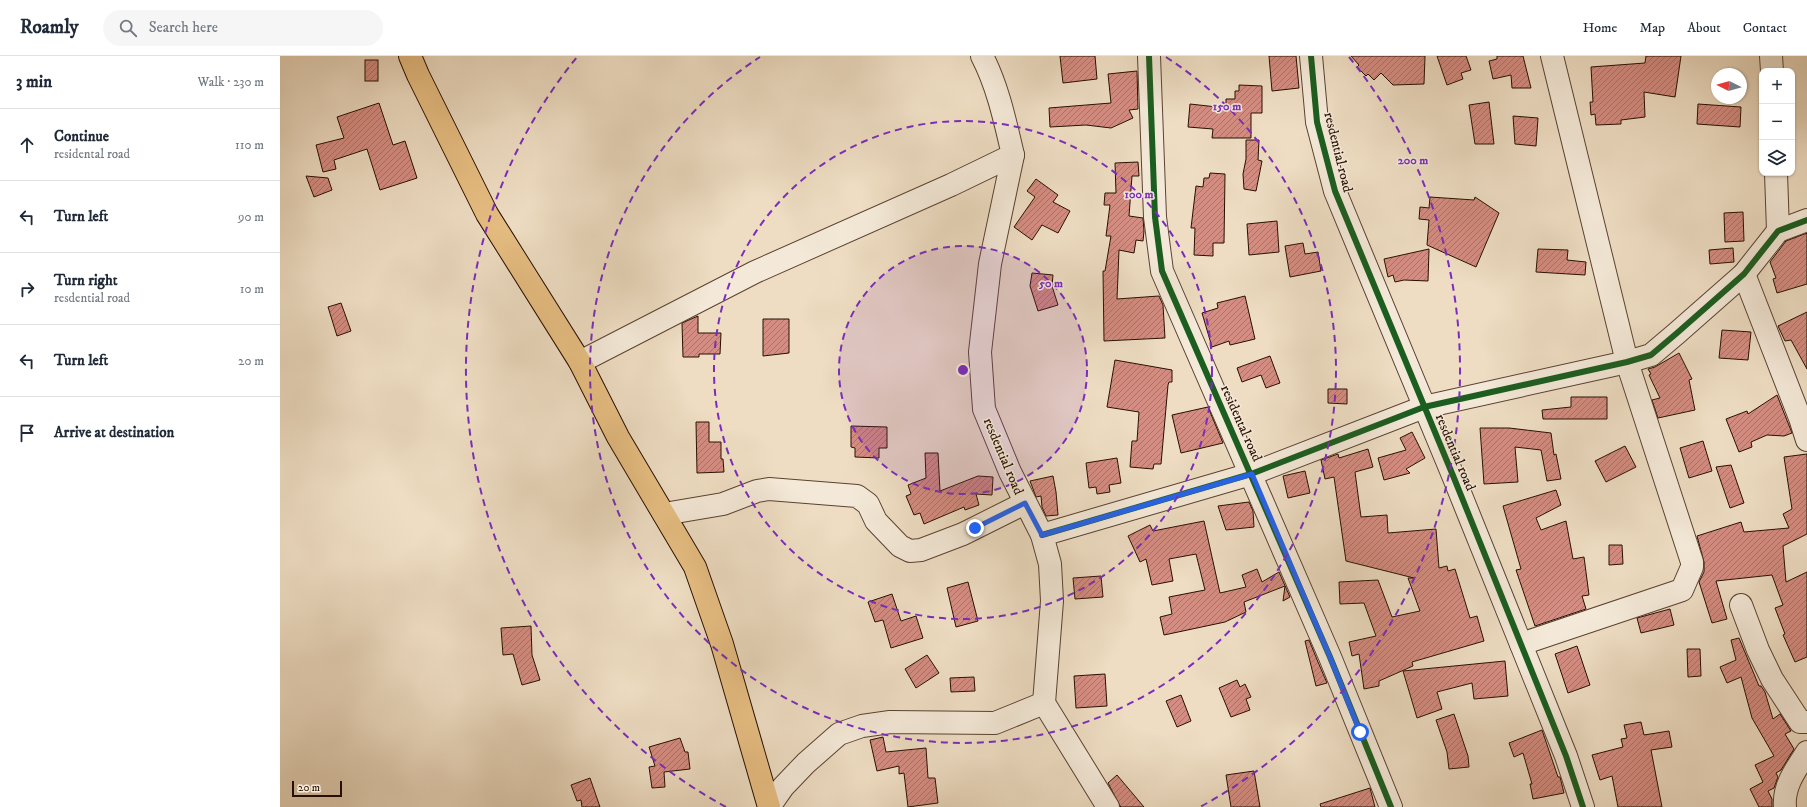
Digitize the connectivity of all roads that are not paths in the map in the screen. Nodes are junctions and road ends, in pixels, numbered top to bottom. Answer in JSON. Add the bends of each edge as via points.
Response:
{"nodes":[{"id":1,"x":410,"y":56,"type":"edge"},
{"id":2,"x":982,"y":56,"type":"edge"},
{"id":3,"x":1149,"y":56,"type":"edge"},
{"id":4,"x":1311,"y":56,"type":"edge"},
{"id":5,"x":1552,"y":56,"type":"edge"},
{"id":6,"x":1771,"y":56,"type":"edge"},
{"id":7,"x":1772,"y":68,"type":"edge"},
{"id":8,"x":1013,"y":155,"type":"junction"},
{"id":9,"x":1776,"y":176,"type":"edge"},
{"id":10,"x":1807,"y":220,"type":"edge"},
{"id":11,"x":1778,"y":231,"type":"junction"},
{"id":12,"x":1744,"y":274,"type":"junction"},
{"id":13,"x":580,"y":362,"type":"junction"},
{"id":14,"x":1627,"y":362,"type":"junction"},
{"id":15,"x":1424,"y":407,"type":"junction"},
{"id":16,"x":1807,"y":440,"type":"edge"},
{"id":17,"x":1252,"y":474,"type":"junction"},
{"id":18,"x":1025,"y":503,"type":"junction"},
{"id":19,"x":664,"y":514,"type":"junction"},
{"id":20,"x":1042,"y":535,"type":"junction"},
{"id":21,"x":1741,"y":605,"type":"dead end"},
{"id":22,"x":1521,"y":644,"type":"junction"},
{"id":23,"x":1044,"y":703,"type":"junction"},
{"id":24,"x":1807,"y":722,"type":"edge"},
{"id":25,"x":1807,"y":752,"type":"edge"},
{"id":26,"x":769,"y":807,"type":"edge"},
{"id":27,"x":1108,"y":807,"type":"edge"},
{"id":28,"x":1391,"y":807,"type":"edge"},
{"id":29,"x":1582,"y":807,"type":"edge"},
{"id":30,"x":1785,"y":807,"type":"edge"}],
"edges":[{"from":1,"to":13,"type":"highway","via":[[486,214]]},
{"from":2,"to":8,"type":"street","via":[[992,76]]},
{"from":3,"to":17,"type":"street","name":"residental road","via":[[1155,217],[1162,271]]},
{"from":4,"to":15,"type":"street","name":"resdential road","via":[[1316,122],[1335,191]]},
{"from":5,"to":14,"type":"street"},
{"from":6,"to":7,"type":"street"},
{"from":8,"to":13,"type":"street","via":[[755,272]]},
{"from":8,"to":18,"type":"street","name":"resdential road","via":[[990,264],[980,352],[984,409]]},
{"from":9,"to":11,"type":"street"},
{"from":10,"to":11,"type":"street"},
{"from":11,"to":12,"type":"street"},
{"from":12,"to":14,"type":"street","via":[[1651,354]]},
{"from":12,"to":16,"type":"street"},
{"from":13,"to":19,"type":"highway","via":[[618,437]]},
{"from":14,"to":15,"type":"street"},
{"from":14,"to":22,"type":"street","via":[[1692,567],[1682,590]]},
{"from":15,"to":17,"type":"street"},
{"from":15,"to":22,"type":"street","name":"resdential road"},
{"from":17,"to":20,"type":"street"},
{"from":17,"to":28,"type":"street","name":"residental road"},
{"from":18,"to":19,"type":"street","via":[[963,534],[921,550],[910,551],[900,546],[876,521],[868,504],[856,496],[768,489],[723,504]]},
{"from":18,"to":20,"type":"street","name":"resdential road"},
{"from":19,"to":26,"type":"highway","via":[[695,567],[722,644]]},
{"from":20,"to":23,"type":"street","name":"resdential road","via":[[1050,564],[1052,601]]},
{"from":21,"to":24,"type":"street","via":[[1772,679],[1800,722]]},
{"from":22,"to":29,"type":"street","name":"resdential road","via":[[1566,756]]},
{"from":23,"to":26,"type":"street","via":[[995,723],[890,722],[862,726],[839,734],[806,763],[783,787]]},
{"from":23,"to":27,"type":"street"},
{"from":25,"to":30,"type":"street","via":[[1786,789]]}]}
